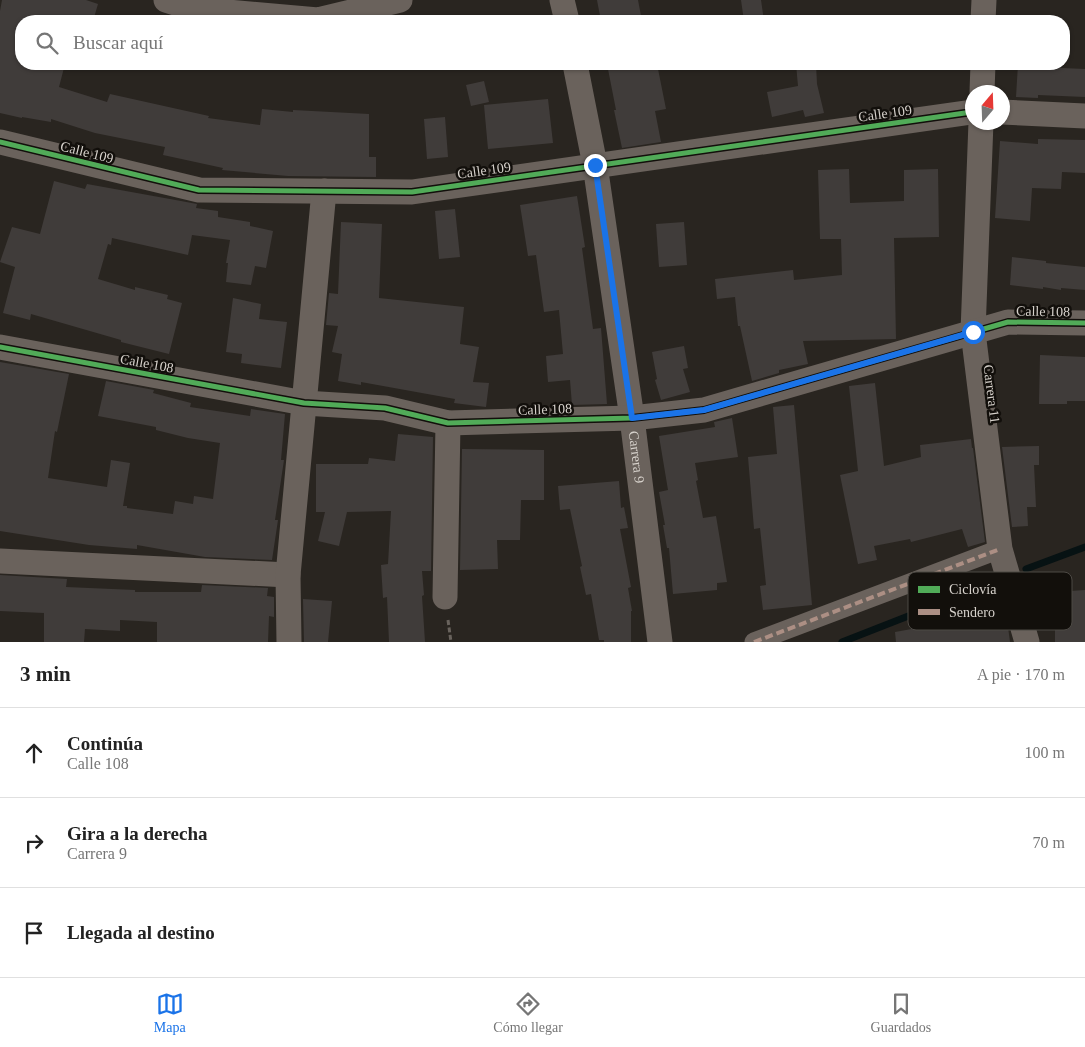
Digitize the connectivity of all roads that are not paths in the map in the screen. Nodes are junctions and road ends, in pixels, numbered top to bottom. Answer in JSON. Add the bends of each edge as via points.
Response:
{"nodes":[{"id":1,"x":166,"y":0,"type":"edge"},
{"id":2,"x":400,"y":0,"type":"edge"},
{"id":3,"x":562,"y":0,"type":"edge"},
{"id":4,"x":984,"y":0,"type":"edge"},
{"id":5,"x":262,"y":15,"type":"edge"},
{"id":6,"x":338,"y":15,"type":"edge"},
{"id":7,"x":565,"y":15,"type":"edge"},
{"id":8,"x":983,"y":15,"type":"edge"},
{"id":9,"x":576,"y":70,"type":"edge"},
{"id":10,"x":983,"y":70,"type":"edge"},
{"id":11,"x":982,"y":85,"type":"edge"},
{"id":12,"x":1010,"y":112,"type":"edge"},
{"id":13,"x":965,"y":113,"type":"edge"},
{"id":14,"x":1085,"y":116,"type":"edge"},
{"id":15,"x":981,"y":130,"type":"edge"},
{"id":16,"x":0,"y":142,"type":"edge"},
{"id":17,"x":595,"y":165,"type":"junction"},
{"id":18,"x":324,"y":192,"type":"junction"},
{"id":19,"x":1085,"y":323,"type":"edge"},
{"id":20,"x":973,"y":332,"type":"junction"},
{"id":21,"x":0,"y":347,"type":"edge"},
{"id":22,"x":304,"y":403,"type":"junction"},
{"id":23,"x":632,"y":418,"type":"junction"},
{"id":24,"x":448,"y":423,"type":"junction"},
{"id":25,"x":1000,"y":548,"type":"junction"},
{"id":26,"x":0,"y":561,"type":"edge"},
{"id":27,"x":937,"y":572,"type":"edge"},
{"id":28,"x":1007,"y":572,"type":"edge"},
{"id":29,"x":288,"y":575,"type":"junction"},
{"id":30,"x":908,"y":583,"type":"edge"},
{"id":31,"x":445,"y":597,"type":"dead end"},
{"id":32,"x":289,"y":642,"type":"edge"},
{"id":33,"x":660,"y":642,"type":"edge"},
{"id":34,"x":754,"y":642,"type":"edge"}],
"edges":[{"from":1,"to":5,"type":"street","via":[[194,9]]},
{"from":2,"to":6,"type":"street"},
{"from":3,"to":7,"type":"street"},
{"from":4,"to":8,"type":"street"},
{"from":9,"to":17,"type":"street","name":"Carrera 9"},
{"from":10,"to":11,"type":"street"},
{"from":12,"to":14,"type":"street"},
{"from":13,"to":17,"type":"street","name":"Calle 109"},
{"from":15,"to":20,"type":"street","name":"Carrera 11"},
{"from":16,"to":18,"type":"street","name":"Calle 109","via":[[199,190]]},
{"from":17,"to":18,"type":"street","name":"Calle 109","via":[[412,192]]},
{"from":17,"to":23,"type":"street","name":"Carrera 9"},
{"from":18,"to":22,"type":"street"},
{"from":19,"to":20,"type":"street","name":"Calle 108","via":[[1008,322]]},
{"from":20,"to":23,"type":"street","name":"Calle 108","via":[[704,410]]},
{"from":20,"to":25,"type":"street","name":"Carrera 11"},
{"from":21,"to":22,"type":"street","name":"Calle 108"},
{"from":22,"to":24,"type":"street","name":"Calle 108","via":[[385,408]]},
{"from":22,"to":29,"type":"street"},
{"from":23,"to":24,"type":"street","name":"Calle 108"},
{"from":23,"to":33,"type":"street","name":"Carrera 9"},
{"from":24,"to":31,"type":"street"},
{"from":25,"to":27,"type":"street"},
{"from":25,"to":28,"type":"street","name":"Carrera 11"},
{"from":26,"to":29,"type":"street"},
{"from":29,"to":32,"type":"street"},
{"from":30,"to":34,"type":"street"}]}
